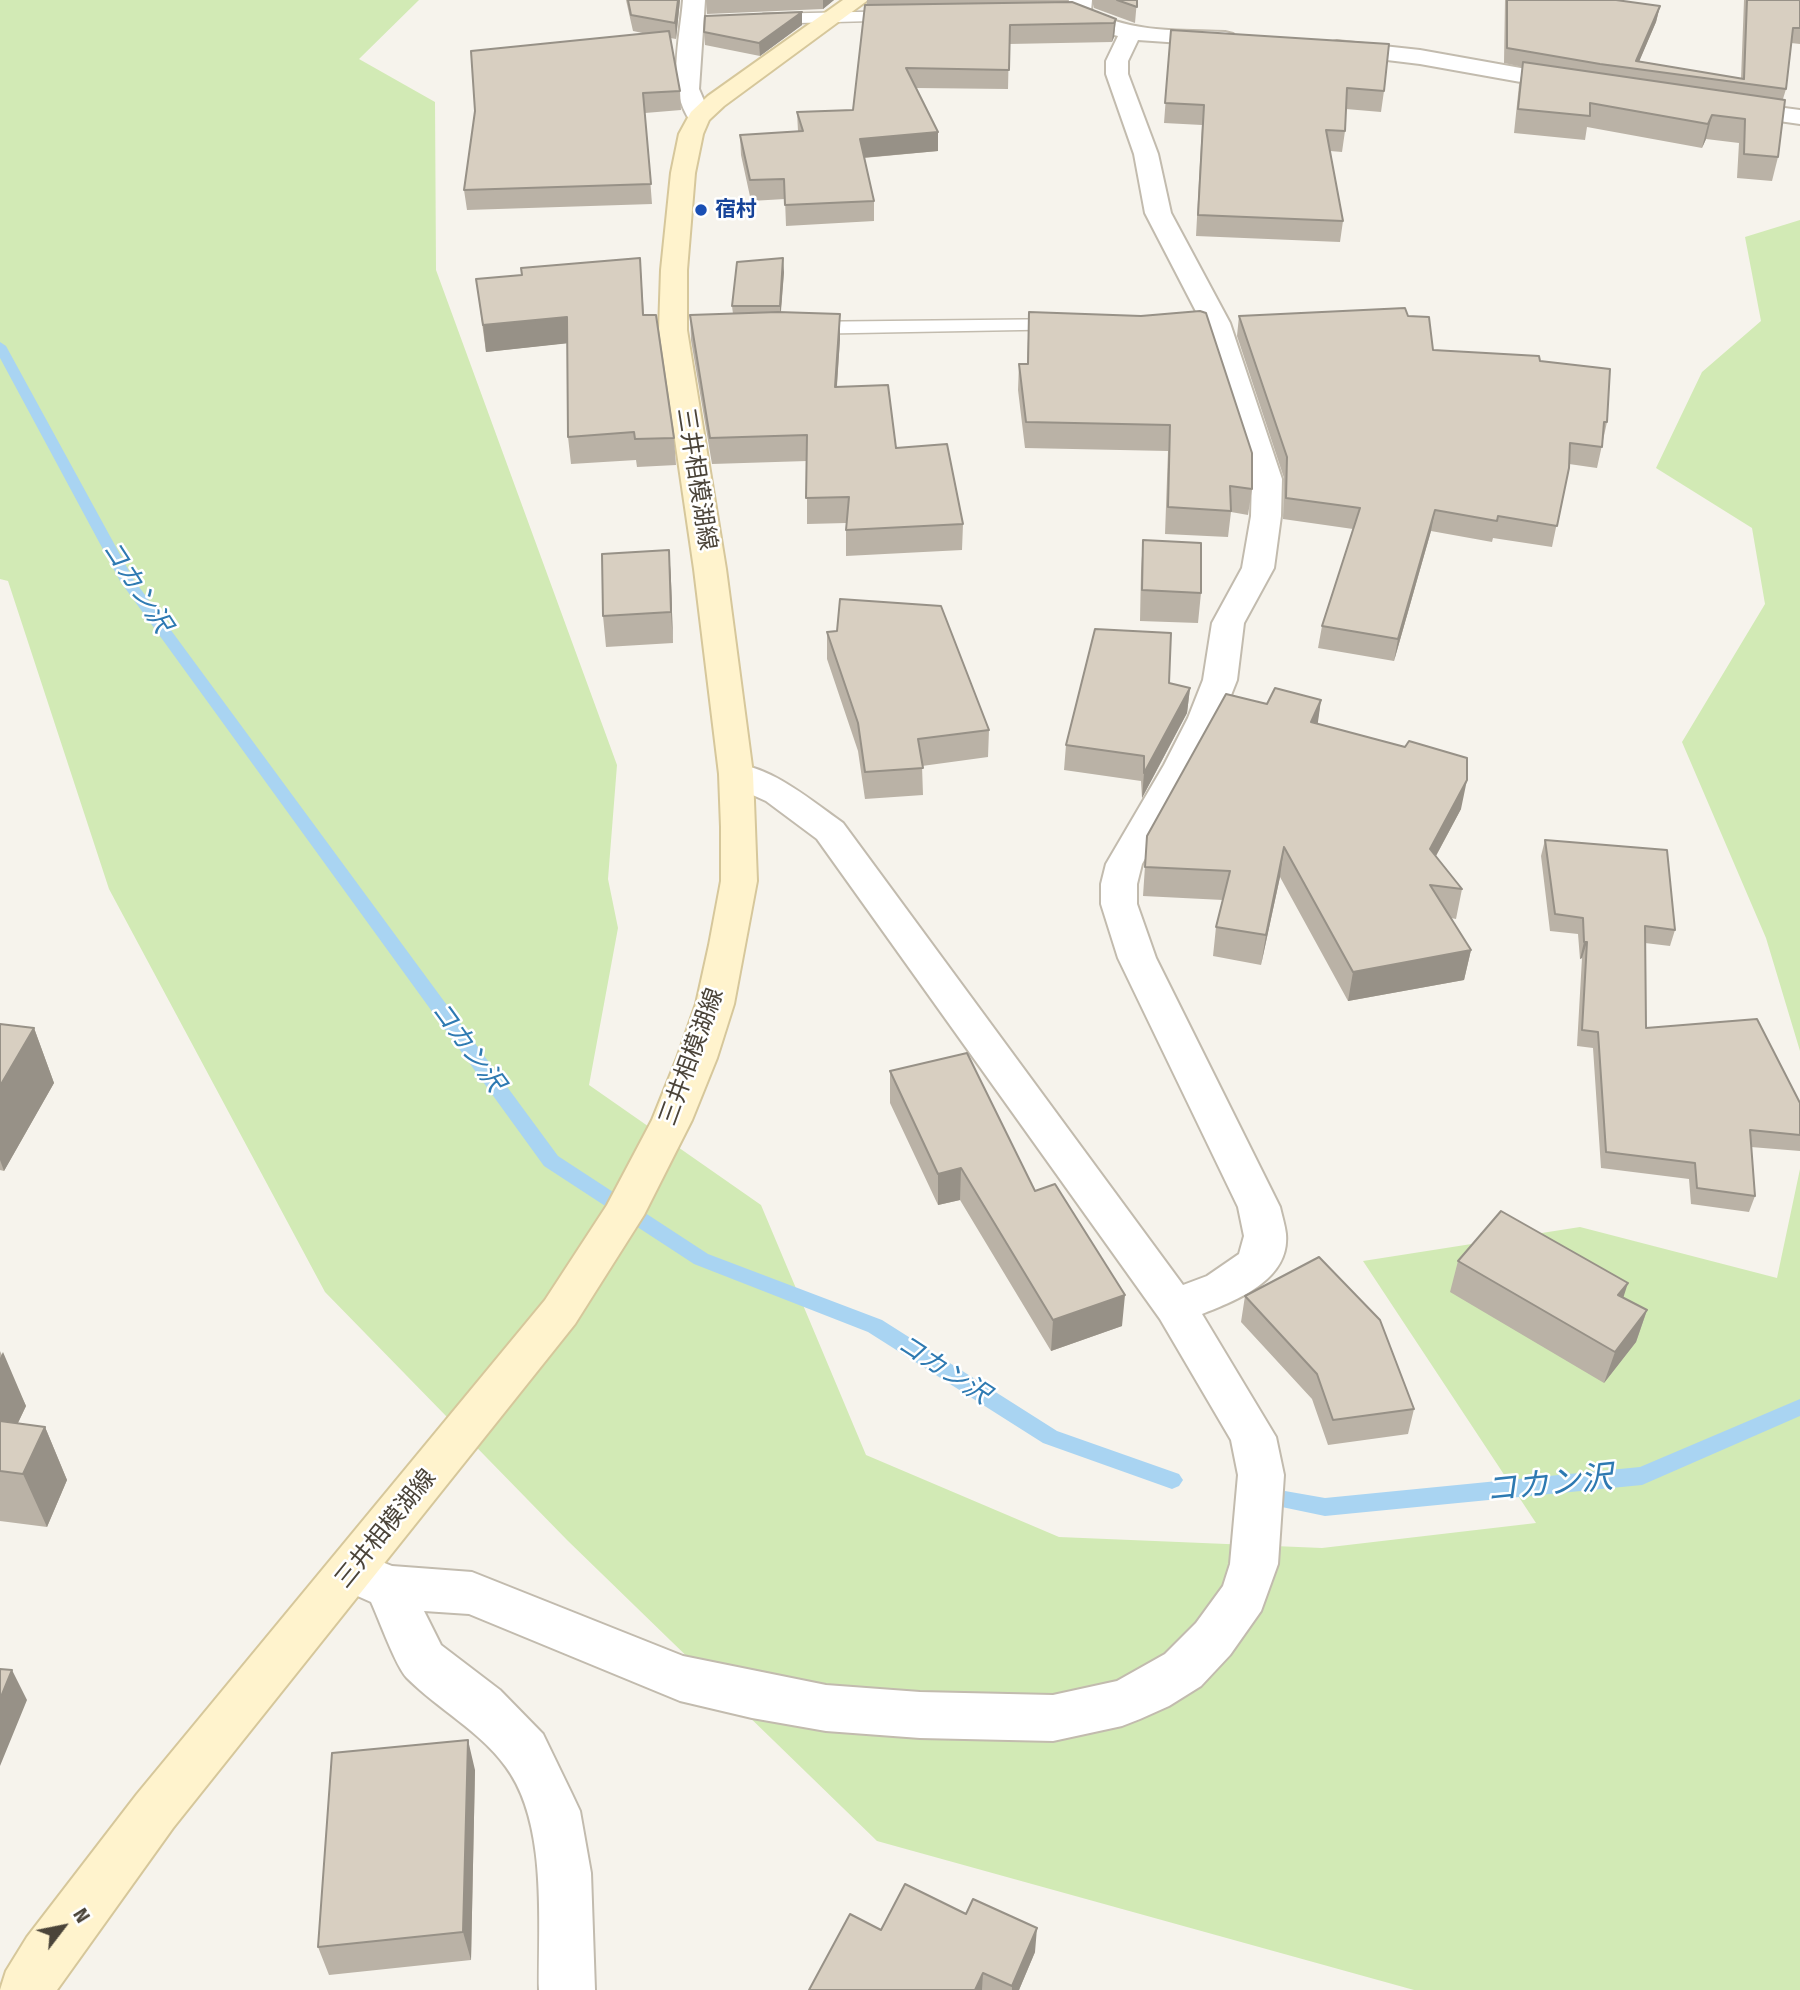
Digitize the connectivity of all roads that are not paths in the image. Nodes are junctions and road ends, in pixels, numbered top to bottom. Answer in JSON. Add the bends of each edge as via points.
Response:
{"nodes":[{"id":1,"x":847,"y":8,"type":"edge"},
{"id":2,"x":1077,"y":10,"type":"edge"},
{"id":3,"x":696,"y":14,"type":"edge"},
{"id":4,"x":916,"y":16,"type":"edge"},
{"id":5,"x":744,"y":20,"type":"edge"},
{"id":6,"x":1131,"y":32,"type":"junction"},
{"id":7,"x":1245,"y":41,"type":"edge"},
{"id":8,"x":1310,"y":46,"type":"edge"},
{"id":9,"x":1596,"y":89,"type":"edge"},
{"id":10,"x":1710,"y":105,"type":"edge"},
{"id":11,"x":699,"y":117,"type":"junction"},
{"id":12,"x":1800,"y":117,"type":"edge"},
{"id":13,"x":1091,"y":324,"type":"edge"},
{"id":14,"x":784,"y":328,"type":"edge"},
{"id":15,"x":736,"y":774,"type":"junction"},
{"id":16,"x":1175,"y":1307,"type":"junction"},
{"id":17,"x":370,"y":1579,"type":"junction"},
{"id":18,"x":26,"y":1990,"type":"edge"},
{"id":19,"x":567,"y":1990,"type":"edge"}],
"edges":[{"from":1,"to":4,"type":"lane"},
{"from":1,"to":5,"type":"lane"},
{"from":1,"to":11,"type":"main road"},
{"from":2,"to":6,"type":"street"},
{"from":3,"to":11,"type":"street","via":[[687,89]]},
{"from":6,"to":7,"type":"street"},
{"from":6,"to":16,"type":"street","via":[[1117,61],[1117,74],[1146,154],[1158,213],[1202,323],[1240,389],[1267,479],[1258,568],[1228,622],[1220,680],[1205,718],[1124,864],[1119,884],[1119,904],[1142,969],[1259,1207],[1265,1236],[1258,1263],[1222,1288]]},
{"from":8,"to":9,"type":"street","via":[[1420,57]]},
{"from":10,"to":12,"type":"street"},
{"from":11,"to":15,"type":"main road","name":"三井相模湖線","via":[[691,134],[682,184],[674,270],[687,330]]},
{"from":13,"to":14,"type":"lane"},
{"from":15,"to":16,"type":"street","via":[[778,793],[830,831]]},
{"from":15,"to":17,"type":"main road","name":"三井相模湖線","via":[[739,881],[715,1004],[672,1120],[623,1215],[560,1312],[439,1464]]},
{"from":16,"to":17,"type":"street","via":[[1254,1437],[1261,1475],[1254,1564],[1244,1596],[1213,1639],[1183,1670],[1122,1703],[1053,1718],[826,1708],[680,1678],[471,1593]]},
{"from":17,"to":18,"type":"main road","name":"三井相模湖線","via":[[155,1811],[46,1956]]},
{"from":17,"to":19,"type":"street","via":[[423,1661],[482,1706],[525,1751],[554,1811],[564,1873]]}]}
